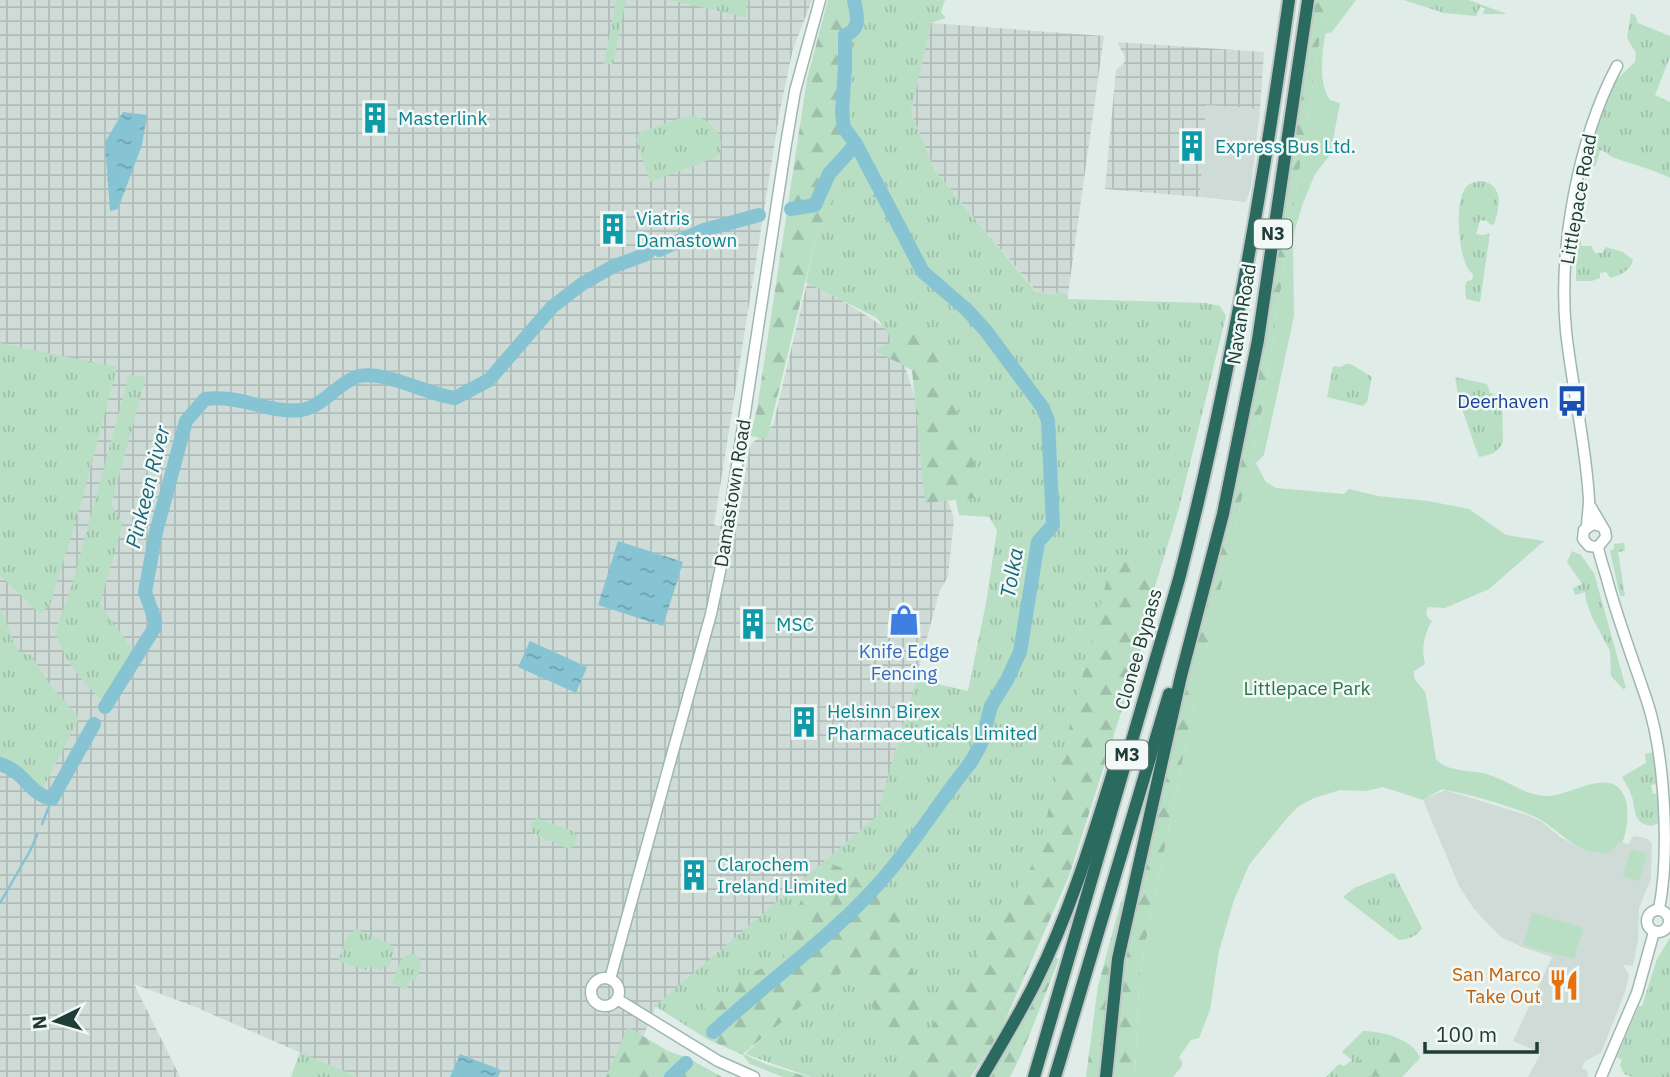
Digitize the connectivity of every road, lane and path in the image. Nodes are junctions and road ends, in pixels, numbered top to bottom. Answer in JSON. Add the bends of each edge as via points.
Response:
{"nodes":[{"id":1,"x":820,"y":0,"type":"edge"},
{"id":2,"x":1282,"y":0,"type":"edge"},
{"id":3,"x":1289,"y":0,"type":"edge"},
{"id":4,"x":1308,"y":0,"type":"edge"},
{"id":5,"x":1616,"y":66,"type":"dead end"},
{"id":6,"x":1279,"y":70,"type":"junction"},
{"id":7,"x":1215,"y":432,"type":"junction"},
{"id":8,"x":1232,"y":467,"type":"junction"},
{"id":9,"x":1589,"y":504,"type":"junction"},
{"id":10,"x":1600,"y":526,"type":"junction"},
{"id":11,"x":1587,"y":527,"type":"junction"},
{"id":12,"x":1598,"y":547,"type":"junction"},
{"id":13,"x":1659,"y":909,"type":"junction"},
{"id":14,"x":1654,"y":932,"type":"junction"},
{"id":15,"x":610,"y":979,"type":"junction"},
{"id":16,"x":617,"y":999,"type":"junction"},
{"id":17,"x":754,"y":1077,"type":"edge"},
{"id":18,"x":982,"y":1077,"type":"edge"},
{"id":19,"x":1034,"y":1077,"type":"edge"},
{"id":20,"x":1055,"y":1077,"type":"edge"},
{"id":21,"x":1106,"y":1077,"type":"edge"},
{"id":22,"x":1601,"y":1077,"type":"edge"}],
"edges":[{"from":1,"to":15,"type":"street","name":"Damastown Road","via":[[788,131],[723,557]]},
{"from":2,"to":6,"type":"highway"},
{"from":3,"to":6,"type":"highway","number":"N3"},
{"from":4,"to":8,"type":"highway","name":"Navan Road","number":"N3","via":[[1258,340]]},
{"from":5,"to":9,"type":"street","name":"Littlepace Road","via":[[1582,162],[1565,271],[1566,331]]},
{"from":6,"to":7,"type":"highway","name":"Navan Road","number":"N3"},
{"from":7,"to":18,"type":"highway","via":[[1176,575],[1080,876],[1035,984]]},
{"from":7,"to":19,"type":"highway","name":"Clonee Bypass","number":"M3","via":[[1179,579]]},
{"from":8,"to":20,"type":"highway","number":"M3"},
{"from":8,"to":21,"type":"highway","via":[[1118,959]]},
{"from":9,"to":10,"type":"street","name":"Littlepace Road"},
{"from":9,"to":11,"type":"street","name":"Littlepace Road"},
{"from":10,"to":11,"type":"street"},
{"from":10,"to":12,"type":"street","via":[[1606,537]]},
{"from":11,"to":12,"type":"street","via":[[1584,541]]},
{"from":12,"to":13,"type":"street","via":[[1648,703],[1656,743],[1665,830]]},
{"from":13,"to":14,"type":"street","via":[[1647,917]]},
{"from":13,"to":14,"type":"street","via":[[1669,922],[1664,930]]},
{"from":14,"to":22,"type":"street","via":[[1637,993]]},
{"from":15,"to":16,"type":"street","via":[[618,987]]},
{"from":15,"to":16,"type":"street","via":[[597,980],[591,996],[603,1006]]},
{"from":16,"to":17,"type":"street"}]}
